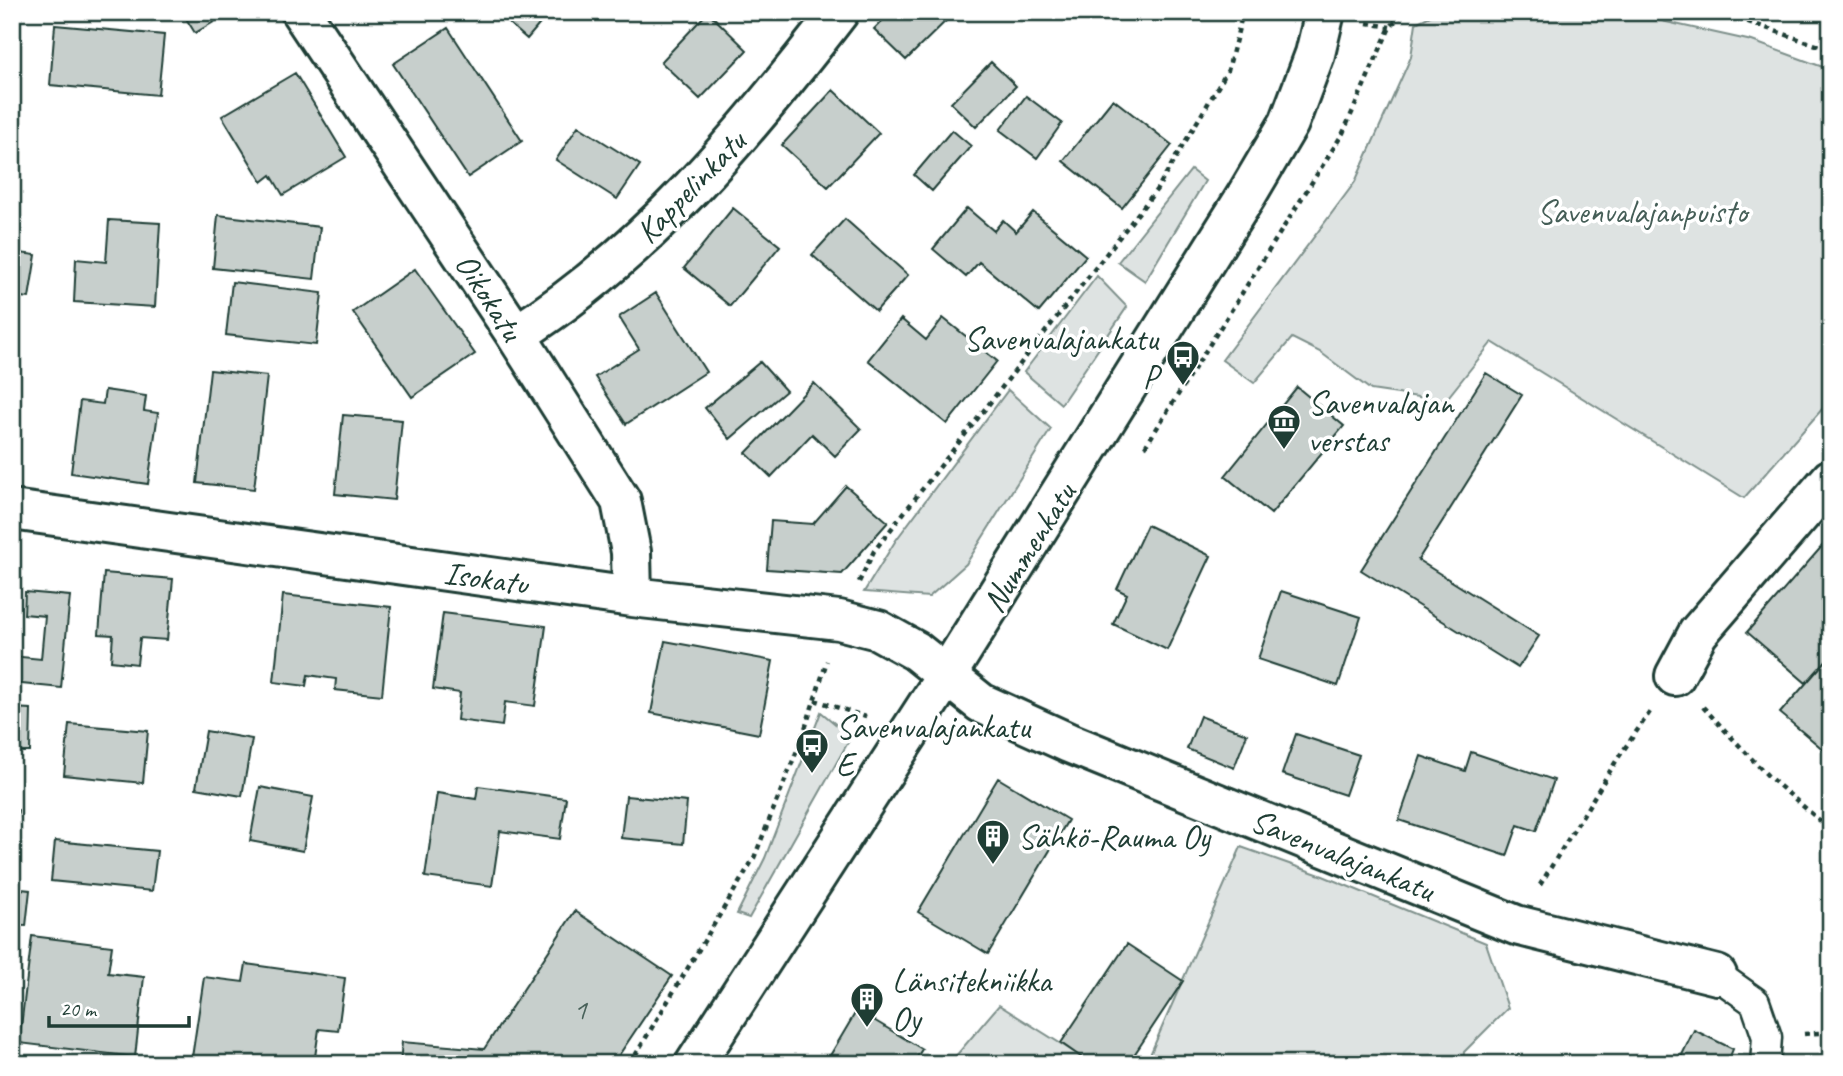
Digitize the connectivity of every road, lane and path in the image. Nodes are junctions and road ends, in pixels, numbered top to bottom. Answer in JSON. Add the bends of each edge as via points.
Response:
{"nodes":[{"id":1,"x":301,"y":12,"type":"edge"},
{"id":2,"x":839,"y":12,"type":"edge"},
{"id":3,"x":1243,"y":12,"type":"edge"},
{"id":4,"x":1325,"y":12,"type":"edge"},
{"id":5,"x":1404,"y":12,"type":"edge"},
{"id":6,"x":1719,"y":12,"type":"edge"},
{"id":7,"x":1390,"y":27,"type":"dead end"},
{"id":8,"x":1831,"y":50,"type":"edge"},
{"id":9,"x":516,"y":335,"type":"junction"},
{"id":10,"x":1831,"y":479,"type":"edge"},
{"id":11,"x":12,"y":510,"type":"edge"},
{"id":12,"x":632,"y":597,"type":"junction"},
{"id":13,"x":839,"y":620,"type":"junction"},
{"id":14,"x":946,"y":676,"type":"junction"},
{"id":15,"x":1675,"y":676,"type":"junction"},
{"id":16,"x":1831,"y":830,"type":"edge"},
{"id":17,"x":1516,"y":925,"type":"junction"},
{"id":18,"x":1717,"y":975,"type":"joint"},
{"id":19,"x":630,"y":1064,"type":"edge"},
{"id":20,"x":695,"y":1064,"type":"edge"},
{"id":21,"x":1765,"y":1064,"type":"edge"}],
"edges":[{"from":1,"to":9,"type":"street","name":"Oikokatu"},
{"from":2,"to":9,"type":"street","name":"Kappelinkatu","via":[[776,94],[667,216],[565,303]]},
{"from":3,"to":13,"type":"path","via":[[1228,70],[1157,189],[874,551]]},
{"from":4,"to":14,"type":"street","name":"Nummenkatu","via":[[1289,123]]},
{"from":5,"to":7,"type":"path"},
{"from":6,"to":8,"type":"path"},
{"from":9,"to":12,"type":"street","name":"Oikokatu","via":[[621,501],[631,552]]},
{"from":10,"to":15,"type":"street","via":[[1698,633]]},
{"from":11,"to":12,"type":"street","name":"Isokatu"},
{"from":12,"to":13,"type":"street","name":"Isokatu"},
{"from":13,"to":14,"type":"street","name":"Isokatu","via":[[878,630],[916,651]]},
{"from":13,"to":19,"type":"path","via":[[802,738],[754,858]]},
{"from":14,"to":17,"type":"street","name":"Savenvalajankatu","via":[[981,703],[1069,743]]},
{"from":14,"to":20,"type":"street","name":"Nummenkatu"},
{"from":15,"to":16,"type":"path","via":[[1768,776]]},
{"from":15,"to":17,"type":"path","via":[[1618,758]]},
{"from":17,"to":18,"type":"street","name":"Savenvalajankatu"},
{"from":18,"to":21,"type":"lane","via":[[1755,1002],[1767,1037]]}]}
